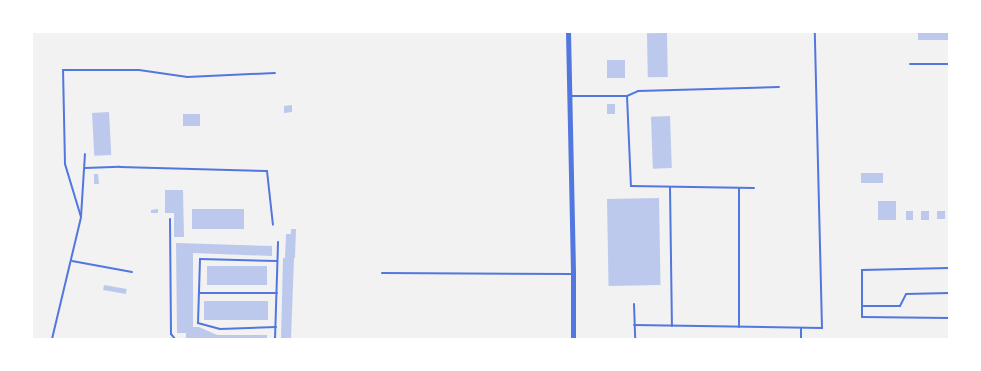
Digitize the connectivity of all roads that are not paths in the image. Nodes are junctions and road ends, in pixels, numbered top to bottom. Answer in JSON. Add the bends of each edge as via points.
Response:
{"nodes":[{"id":1,"x":568,"y":32,"type":"edge"},
{"id":2,"x":815,"y":32,"type":"edge"},
{"id":3,"x":910,"y":64,"type":"dead end"},
{"id":4,"x":949,"y":64,"type":"edge"},
{"id":5,"x":275,"y":73,"type":"dead end"},
{"id":6,"x":779,"y":87,"type":"dead end"},
{"id":7,"x":570,"y":96,"type":"junction"},
{"id":8,"x":627,"y":96,"type":"junction"},
{"id":9,"x":85,"y":154,"type":"dead end"},
{"id":10,"x":85,"y":168,"type":"junction"},
{"id":11,"x":670,"y":187,"type":"junction"},
{"id":12,"x":739,"y":188,"type":"junction"},
{"id":13,"x":754,"y":188,"type":"dead end"},
{"id":14,"x":81,"y":217,"type":"junction"},
{"id":15,"x":170,"y":219,"type":"dead end"},
{"id":16,"x":273,"y":225,"type":"dead end"},
{"id":17,"x":278,"y":242,"type":"dead end"},
{"id":18,"x":278,"y":261,"type":"junction"},
{"id":19,"x":72,"y":262,"type":"junction"},
{"id":20,"x":949,"y":268,"type":"edge"},
{"id":21,"x":132,"y":272,"type":"dead end"},
{"id":22,"x":382,"y":273,"type":"dead end"},
{"id":23,"x":573,"y":274,"type":"junction"},
{"id":24,"x":199,"y":293,"type":"junction"},
{"id":25,"x":277,"y":293,"type":"junction"},
{"id":26,"x":949,"y":293,"type":"edge"},
{"id":27,"x":634,"y":304,"type":"dead end"},
{"id":28,"x":862,"y":306,"type":"junction"},
{"id":29,"x":949,"y":318,"type":"edge"},
{"id":30,"x":634,"y":325,"type":"junction"},
{"id":31,"x":672,"y":326,"type":"junction"},
{"id":32,"x":740,"y":327,"type":"junction"},
{"id":33,"x":276,"y":328,"type":"junction"},
{"id":34,"x":801,"y":328,"type":"junction"},
{"id":35,"x":52,"y":339,"type":"edge"},
{"id":36,"x":175,"y":339,"type":"edge"},
{"id":37,"x":275,"y":339,"type":"edge"},
{"id":38,"x":573,"y":339,"type":"edge"},
{"id":39,"x":635,"y":339,"type":"edge"},
{"id":40,"x":801,"y":339,"type":"edge"}],
"edges":[{"from":1,"to":7,"type":"street"},
{"from":2,"to":34,"type":"lane","via":[[822,328]]},
{"from":3,"to":4,"type":"lane"},
{"from":5,"to":14,"type":"lane","via":[[187,77],[139,70],[64,70],[65,164]]},
{"from":6,"to":8,"type":"lane","via":[[638,91]]},
{"from":7,"to":8,"type":"lane"},
{"from":7,"to":23,"type":"street"},
{"from":8,"to":11,"type":"lane","via":[[631,186]]},
{"from":9,"to":10,"type":"lane"},
{"from":10,"to":14,"type":"lane"},
{"from":10,"to":16,"type":"lane","via":[[267,171]]},
{"from":11,"to":12,"type":"lane"},
{"from":11,"to":31,"type":"lane"},
{"from":12,"to":13,"type":"lane"},
{"from":12,"to":32,"type":"lane"},
{"from":14,"to":19,"type":"lane"},
{"from":15,"to":36,"type":"lane","via":[[171,334]]},
{"from":17,"to":18,"type":"lane"},
{"from":18,"to":24,"type":"lane","via":[[200,259]]},
{"from":18,"to":25,"type":"lane"},
{"from":19,"to":21,"type":"lane"},
{"from":19,"to":35,"type":"lane"},
{"from":20,"to":28,"type":"lane","via":[[862,270]]},
{"from":22,"to":23,"type":"lane"},
{"from":23,"to":38,"type":"street"},
{"from":24,"to":25,"type":"lane"},
{"from":24,"to":33,"type":"lane","via":[[198,323],[220,329]]},
{"from":25,"to":33,"type":"lane"},
{"from":26,"to":28,"type":"lane","via":[[906,294],[900,306]]},
{"from":27,"to":30,"type":"lane"},
{"from":28,"to":29,"type":"lane","via":[[862,317]]},
{"from":30,"to":31,"type":"lane"},
{"from":30,"to":39,"type":"lane"},
{"from":31,"to":32,"type":"lane"},
{"from":32,"to":34,"type":"lane"},
{"from":33,"to":37,"type":"lane"},
{"from":34,"to":40,"type":"lane"}]}
